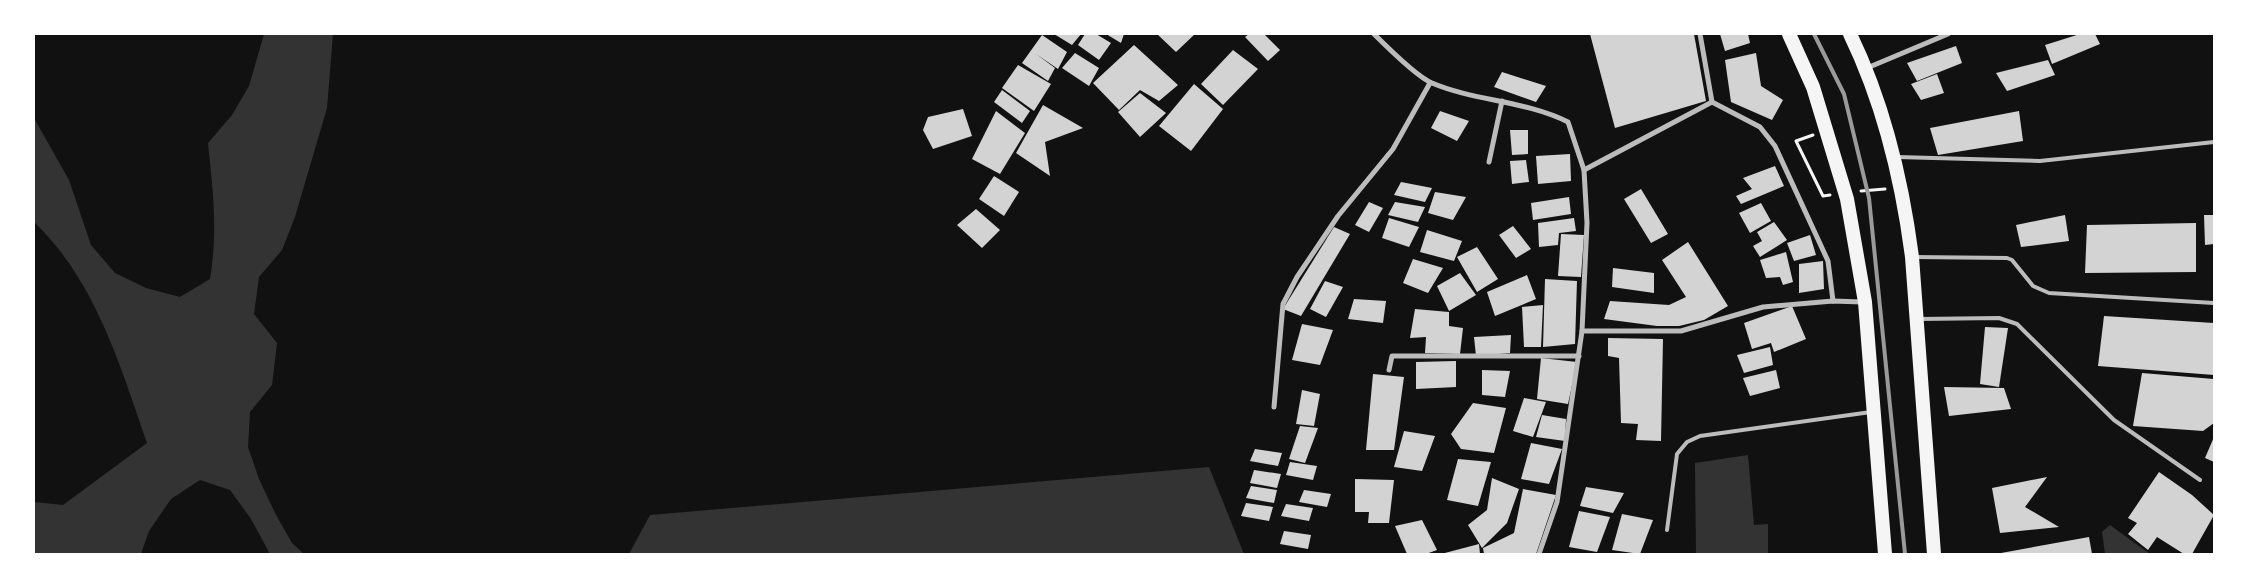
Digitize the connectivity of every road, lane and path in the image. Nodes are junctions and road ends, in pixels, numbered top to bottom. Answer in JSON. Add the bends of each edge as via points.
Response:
{"nodes":[{"id":1,"x":1374,"y":34,"type":"edge"},
{"id":2,"x":1700,"y":34,"type":"edge"},
{"id":3,"x":1789,"y":34,"type":"edge"},
{"id":4,"x":1850,"y":34,"type":"edge"},
{"id":5,"x":1948,"y":34,"type":"edge"},
{"id":6,"x":1867,"y":68,"type":"junction"},
{"id":7,"x":1430,"y":83,"type":"junction"},
{"id":8,"x":1502,"y":101,"type":"junction"},
{"id":9,"x":1712,"y":102,"type":"junction"},
{"id":10,"x":2214,"y":142,"type":"edge"},
{"id":11,"x":1894,"y":157,"type":"junction"},
{"id":12,"x":1489,"y":162,"type":"dead end"},
{"id":13,"x":1584,"y":170,"type":"junction"},
{"id":14,"x":1912,"y":257,"type":"junction"},
{"id":15,"x":1833,"y":302,"type":"junction"},
{"id":16,"x":1865,"y":302,"type":"junction"},
{"id":17,"x":2214,"y":303,"type":"edge"},
{"id":18,"x":1916,"y":319,"type":"junction"},
{"id":19,"x":1582,"y":331,"type":"junction"},
{"id":20,"x":1580,"y":356,"type":"junction"},
{"id":21,"x":1389,"y":370,"type":"dead end"},
{"id":22,"x":1274,"y":407,"type":"dead end"},
{"id":23,"x":1873,"y":411,"type":"junction"},
{"id":24,"x":2200,"y":480,"type":"dead end"},
{"id":25,"x":1667,"y":530,"type":"dead end"},
{"id":26,"x":1539,"y":554,"type":"edge"},
{"id":27,"x":1885,"y":554,"type":"edge"},
{"id":28,"x":1934,"y":554,"type":"edge"}],
"edges":[{"from":1,"to":7,"type":"street"},
{"from":2,"to":9,"type":"street"},
{"from":3,"to":16,"type":"highway","via":[[1813,87],[1832,143],[1847,200]]},
{"from":4,"to":6,"type":"highway"},
{"from":5,"to":6,"type":"street"},
{"from":6,"to":11,"type":"highway"},
{"from":7,"to":8,"type":"street"},
{"from":7,"to":22,"type":"street","via":[[1393,149],[1338,216],[1283,304]]},
{"from":8,"to":12,"type":"street"},
{"from":8,"to":13,"type":"street","via":[[1568,122]]},
{"from":9,"to":13,"type":"street"},
{"from":9,"to":15,"type":"street","via":[[1760,127],[1775,146],[1828,261]]},
{"from":10,"to":11,"type":"lane","via":[[2040,161]]},
{"from":11,"to":14,"type":"highway"},
{"from":13,"to":19,"type":"street","via":[[1587,224]]},
{"from":14,"to":17,"type":"lane","via":[[2007,258],[2034,286],[2049,293]]},
{"from":14,"to":18,"type":"highway"},
{"from":15,"to":16,"type":"street"},
{"from":15,"to":19,"type":"street","via":[[1762,307],[1681,331]]},
{"from":16,"to":23,"type":"highway"},
{"from":18,"to":24,"type":"lane","via":[[1999,318],[2017,324],[2114,420]]},
{"from":18,"to":28,"type":"highway"},
{"from":19,"to":20,"type":"street"},
{"from":20,"to":21,"type":"street","via":[[1392,356]]},
{"from":20,"to":26,"type":"street","via":[[1557,502]]},
{"from":23,"to":25,"type":"lane","via":[[1700,436],[1687,442],[1677,454]]},
{"from":23,"to":27,"type":"highway"}]}
